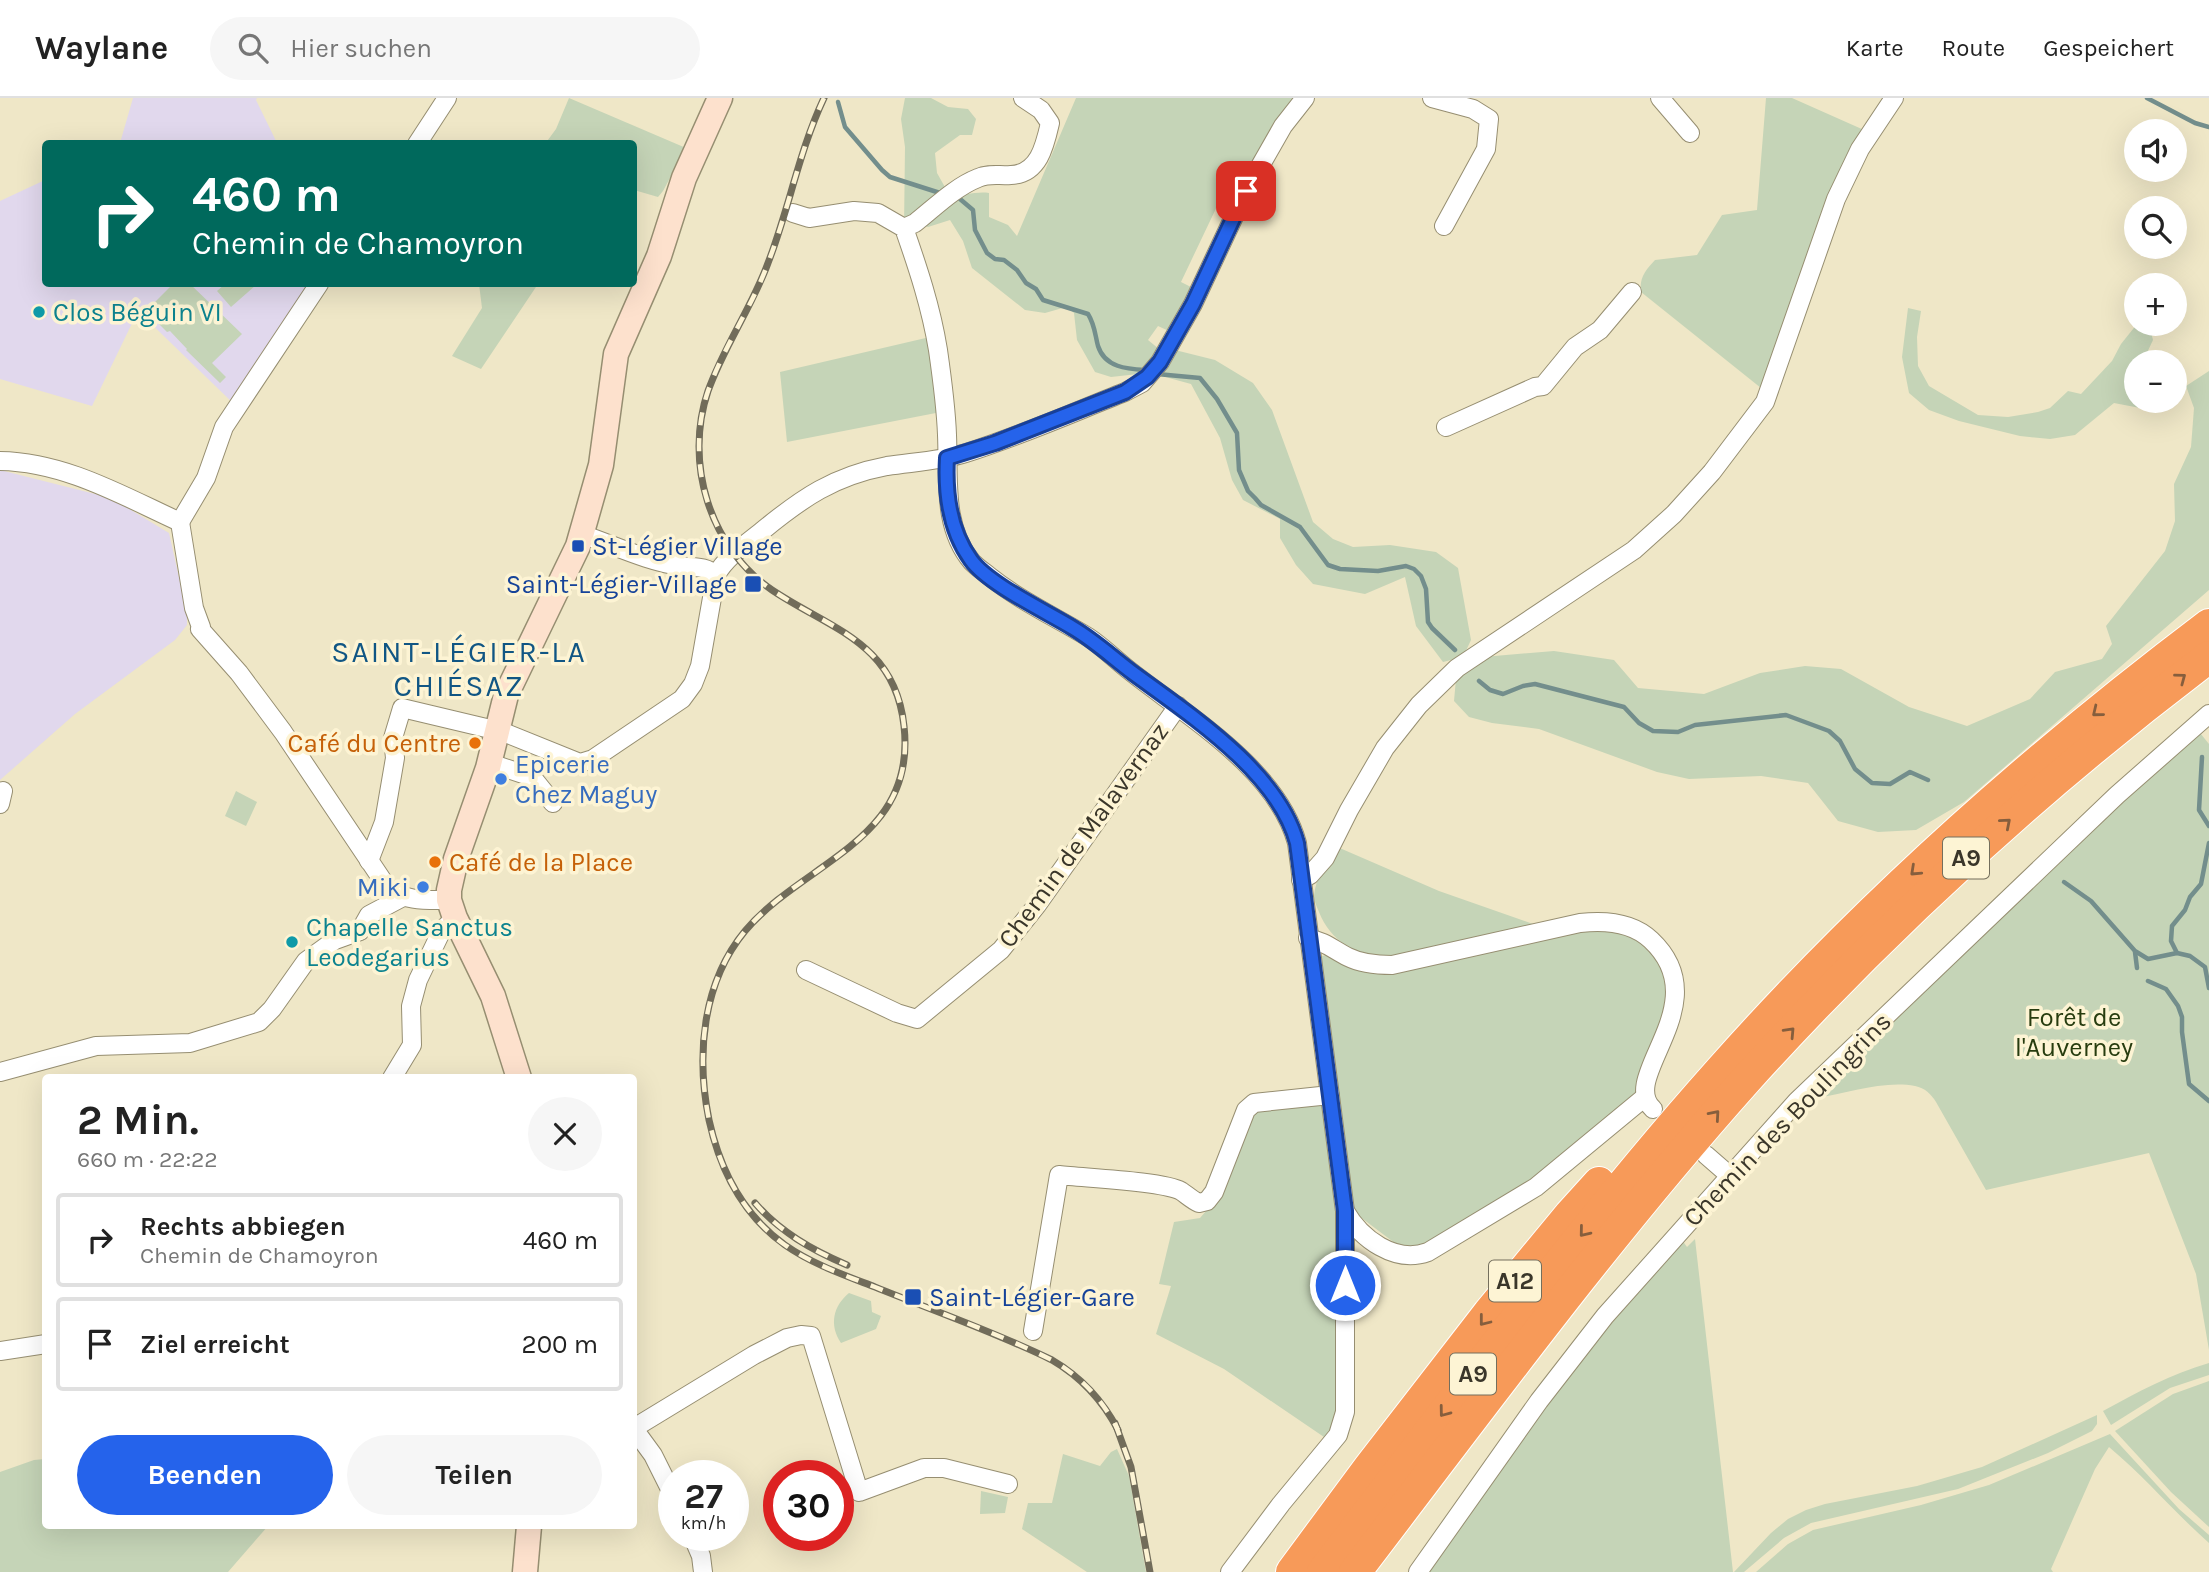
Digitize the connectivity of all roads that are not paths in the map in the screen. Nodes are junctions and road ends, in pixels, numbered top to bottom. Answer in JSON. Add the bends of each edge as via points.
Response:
{"nodes":[{"id":1,"x":447,"y":98,"type":"edge"},
{"id":2,"x":720,"y":98,"type":"edge"},
{"id":3,"x":1023,"y":98,"type":"edge"},
{"id":4,"x":1305,"y":98,"type":"edge"},
{"id":5,"x":1433,"y":98,"type":"edge"},
{"id":6,"x":1660,"y":98,"type":"edge"},
{"id":7,"x":1894,"y":98,"type":"edge"},
{"id":8,"x":1690,"y":133,"type":"dead end"},
{"id":9,"x":420,"y":140,"type":"edge"},
{"id":10,"x":793,"y":213,"type":"dead end"},
{"id":11,"x":1444,"y":226,"type":"dead end"},
{"id":12,"x":904,"y":228,"type":"junction"},
{"id":13,"x":317,"y":287,"type":"edge"},
{"id":14,"x":1632,"y":292,"type":"dead end"},
{"id":15,"x":1446,"y":427,"type":"dead end"},
{"id":16,"x":947,"y":458,"type":"junction"},
{"id":17,"x":0,"y":461,"type":"edge"},
{"id":18,"x":180,"y":522,"type":"junction"},
{"id":19,"x":582,"y":534,"type":"junction"},
{"id":20,"x":716,"y":575,"type":"junction"},
{"id":21,"x":2209,"y":625,"type":"edge"},
{"id":22,"x":2209,"y":657,"type":"edge"},
{"id":23,"x":1178,"y":706,"type":"junction"},
{"id":24,"x":2209,"y":714,"type":"edge"},
{"id":25,"x":497,"y":730,"type":"junction"},
{"id":26,"x":490,"y":763,"type":"junction"},
{"id":27,"x":553,"y":803,"type":"dead end"},
{"id":28,"x":369,"y":861,"type":"junction"},
{"id":29,"x":1301,"y":880,"type":"junction"},
{"id":30,"x":403,"y":897,"type":"junction"},
{"id":31,"x":452,"y":909,"type":"junction"},
{"id":32,"x":1308,"y":937,"type":"junction"},
{"id":33,"x":1841,"y":942,"type":"junction"},
{"id":34,"x":806,"y":970,"type":"dead end"},
{"id":35,"x":0,"y":1072,"type":"edge"},
{"id":36,"x":394,"y":1074,"type":"edge"},
{"id":37,"x":518,"y":1074,"type":"edge"},
{"id":38,"x":1330,"y":1095,"type":"junction"},
{"id":39,"x":1706,"y":1155,"type":"dead end"},
{"id":40,"x":1729,"y":1175,"type":"junction"},
{"id":41,"x":1345,"y":1211,"type":"junction"},
{"id":42,"x":1569,"y":1293,"type":"junction"},
{"id":43,"x":1033,"y":1331,"type":"dead end"},
{"id":44,"x":42,"y":1345,"type":"edge"},
{"id":45,"x":0,"y":1351,"type":"edge"},
{"id":46,"x":637,"y":1427,"type":"edge"},
{"id":47,"x":637,"y":1433,"type":"edge"},
{"id":48,"x":658,"y":1465,"type":"edge"},
{"id":49,"x":1369,"y":1468,"type":"junction"},
{"id":50,"x":1008,"y":1484,"type":"dead end"},
{"id":51,"x":529,"y":1529,"type":"edge"},
{"id":52,"x":699,"y":1551,"type":"edge"},
{"id":53,"x":525,"y":1572,"type":"edge"},
{"id":54,"x":703,"y":1572,"type":"edge"},
{"id":55,"x":1230,"y":1572,"type":"edge"},
{"id":56,"x":1273,"y":1572,"type":"edge"},
{"id":57,"x":1292,"y":1572,"type":"edge"},
{"id":58,"x":1323,"y":1572,"type":"edge"},
{"id":59,"x":1356,"y":1572,"type":"edge"},
{"id":60,"x":1381,"y":1572,"type":"edge"},
{"id":61,"x":1418,"y":1572,"type":"edge"}],
"edges":[{"from":1,"to":9,"type":"street"},
{"from":2,"to":19,"type":"main road","via":[[616,354],[606,439]]},
{"from":3,"to":12,"type":"street","via":[[1050,123],[1039,160],[1014,175],[988,174],[975,179]]},
{"from":4,"to":16,"type":"street","via":[[1283,126],[1246,191],[1160,362],[1142,383]]},
{"from":5,"to":11,"type":"street","via":[[1473,109],[1489,119],[1486,149]]},
{"from":6,"to":8,"type":"street"},
{"from":7,"to":29,"type":"street","via":[[1860,149],[1836,199],[1765,402],[1720,462],[1634,550],[1457,668],[1419,705],[1385,748],[1325,858]]},
{"from":10,"to":12,"type":"street","via":[[809,218],[854,211],[878,213]]},
{"from":12,"to":16,"type":"street","via":[[926,288]]},
{"from":13,"to":18,"type":"street","via":[[224,427],[206,478]]},
{"from":14,"to":15,"type":"street","via":[[1600,330],[1575,347],[1543,386]]},
{"from":16,"to":20,"type":"street","via":[[885,467],[828,484],[791,506],[722,564]]},
{"from":16,"to":23,"type":"street","via":[[955,531],[972,562],[1005,588],[1093,640]]},
{"from":17,"to":18,"type":"street","via":[[22,462],[106,486]]},
{"from":18,"to":28,"type":"street","via":[[200,629],[283,732]]},
{"from":19,"to":20,"type":"street","via":[[658,562],[700,566]]},
{"from":19,"to":25,"type":"main road","via":[[506,695]]},
{"from":20,"to":25,"type":"street","via":[[700,666],[682,699],[580,764]]},
{"from":21,"to":33,"type":"highway","number":"A9","one_way":true,"via":[[2007,787]]},
{"from":42,"to":22,"type":"highway","number":"A9","one_way":true,"via":[[1730,1098],[1886,934],[2074,764]]},
{"from":23,"to":29,"type":"street","via":[[1275,796],[1292,827]]},
{"from":23,"to":34,"type":"street","name":"Chemin de Malavernaz","via":[[1000,950],[917,1019]]},
{"from":24,"to":40,"type":"street","name":"Chemin des Boulingrins","via":[[2117,795],[1842,1057]]},
{"from":25,"to":26,"type":"main road"},
{"from":25,"to":28,"type":"street","via":[[402,708],[393,738],[395,758],[384,822]]},
{"from":26,"to":27,"type":"street","via":[[532,778]]},
{"from":26,"to":31,"type":"main road","via":[[456,859]]},
{"from":28,"to":30,"type":"street","via":[[387,887]]},
{"from":29,"to":32,"type":"street"},
{"from":30,"to":31,"type":"street"},
{"from":30,"to":35,"type":"street","via":[[369,915],[360,931],[335,940],[306,961],[259,1022],[190,1043],[96,1046]]},
{"from":31,"to":36,"type":"street","via":[[418,980],[411,1006],[412,1045]]},
{"from":31,"to":37,"type":"main road","via":[[493,996]]},
{"from":32,"to":38,"type":"street"},
{"from":32,"to":41,"type":"street","via":[[1351,959],[1392,965],[1580,923],[1611,922],[1637,930],[1652,941],[1673,974],[1676,991],[1673,1014],[1646,1078],[1649,1103],[1536,1187],[1416,1256],[1384,1249],[1369,1240]]},
{"from":33,"to":49,"type":"highway","number":"A12","one_way":true,"via":[[1765,1003],[1671,1102],[1513,1283]]},
{"from":33,"to":58,"type":"highway","number":"A9","one_way":true,"via":[[1714,1077],[1611,1199]]},
{"from":38,"to":41,"type":"street"},
{"from":38,"to":43,"type":"street","via":[[1254,1103],[1246,1110],[1214,1192],[1206,1201],[1199,1203],[1181,1191],[1160,1186],[1059,1175]]},
{"from":39,"to":40,"type":"street"},
{"from":40,"to":61,"type":"street","name":"Chemin des Boulingrins","via":[[1567,1364]]},
{"from":41,"to":55,"type":"street","via":[[1345,1412],[1338,1436]]},
{"from":42,"to":59,"type":"highway","number":"A9"},
{"from":42,"to":60,"type":"highway"},
{"from":44,"to":45,"type":"street"},
{"from":46,"to":50,"type":"street","via":[[754,1355],[787,1338],[811,1336],[859,1492],[925,1468],[944,1468]]},
{"from":47,"to":48,"type":"street"},
{"from":49,"to":56,"type":"highway"},
{"from":49,"to":57,"type":"highway","number":"A12"},
{"from":51,"to":53,"type":"main road"},
{"from":52,"to":54,"type":"street"}]}
